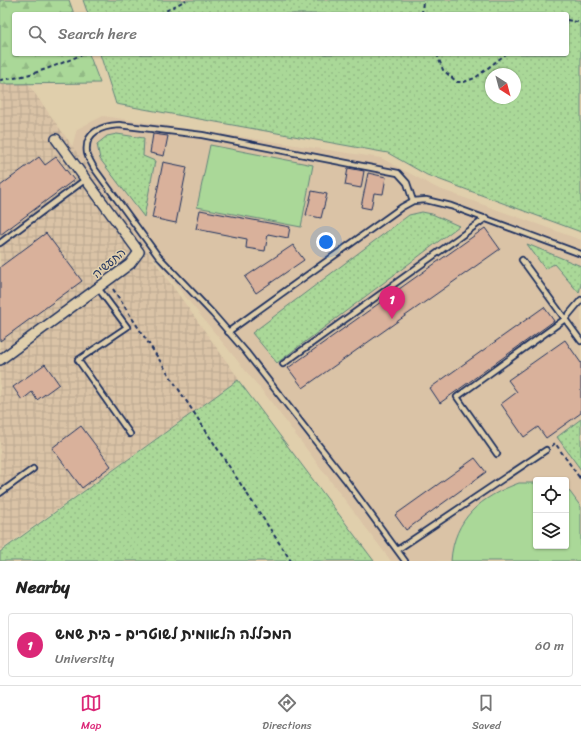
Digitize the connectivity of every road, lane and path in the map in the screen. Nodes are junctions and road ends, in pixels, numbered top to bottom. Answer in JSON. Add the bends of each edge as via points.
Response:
{"nodes":[{"id":1,"x":186,"y":0,"type":"edge"},
{"id":2,"x":423,"y":0,"type":"edge"},
{"id":3,"x":164,"y":12,"type":"edge"},
{"id":4,"x":422,"y":12,"type":"edge"},
{"id":5,"x":569,"y":20,"type":"edge"},
{"id":6,"x":581,"y":25,"type":"edge"},
{"id":7,"x":78,"y":56,"type":"edge"},
{"id":8,"x":438,"y":56,"type":"edge"},
{"id":9,"x":503,"y":56,"type":"edge"},
{"id":10,"x":0,"y":80,"type":"edge"},
{"id":11,"x":56,"y":139,"type":"dead end"},
{"id":12,"x":86,"y":179,"type":"junction"},
{"id":13,"x":413,"y":201,"type":"junction"},
{"id":14,"x":486,"y":218,"type":"junction"},
{"id":15,"x":0,"y":243,"type":"edge"},
{"id":16,"x":581,"y":254,"type":"edge"},
{"id":17,"x":522,"y":260,"type":"dead end"},
{"id":18,"x":107,"y":281,"type":"junction"},
{"id":19,"x":98,"y":288,"type":"junction"},
{"id":20,"x":581,"y":300,"type":"edge"},
{"id":21,"x":565,"y":319,"type":"junction"},
{"id":22,"x":228,"y":332,"type":"junction"},
{"id":23,"x":581,"y":341,"type":"edge"},
{"id":24,"x":0,"y":360,"type":"edge"},
{"id":25,"x":283,"y":364,"type":"dead end"},
{"id":26,"x":130,"y":434,"type":"dead end"},
{"id":27,"x":546,"y":450,"type":"joint"},
{"id":28,"x":497,"y":454,"type":"dead end"},
{"id":29,"x":33,"y":470,"type":"dead end"},
{"id":30,"x":580,"y":478,"type":"edge"},
{"id":31,"x":0,"y":493,"type":"edge"},
{"id":32,"x":397,"y":550,"type":"junction"},
{"id":33,"x":291,"y":561,"type":"edge"},
{"id":34,"x":405,"y":561,"type":"edge"}],
"edges":[{"from":1,"to":3,"type":"path"},
{"from":2,"to":4,"type":"path"},
{"from":5,"to":6,"type":"path"},
{"from":7,"to":10,"type":"path","via":[[50,68]]},
{"from":8,"to":9,"type":"path","via":[[443,70],[457,82],[464,82],[475,78]]},
{"from":11,"to":12,"type":"street","name":"התעשיה"},
{"from":12,"to":15,"type":"lane"},
{"from":12,"to":18,"type":"street","name":"התעשיה","via":[[139,252],[130,264]]},
{"from":13,"to":14,"type":"lane","via":[[426,200],[445,204]]},
{"from":13,"to":22,"type":"lane","via":[[402,206]]},
{"from":13,"to":22,"type":"lane","via":[[407,183],[398,173],[202,135],[119,125],[106,126],[94,132],[88,140],[88,154],[94,168],[158,256]]},
{"from":14,"to":16,"type":"lane"},
{"from":14,"to":25,"type":"lane"},
{"from":17,"to":21,"type":"lane"},
{"from":18,"to":19,"type":"street","name":"התעשיה"},
{"from":18,"to":33,"type":"path"},
{"from":19,"to":24,"type":"street","name":"התעשיה"},
{"from":19,"to":26,"type":"lane","via":[[127,327],[78,360]]},
{"from":20,"to":21,"type":"lane"},
{"from":21,"to":23,"type":"lane"},
{"from":21,"to":28,"type":"lane","via":[[457,397]]},
{"from":22,"to":32,"type":"lane","via":[[345,479]]},
{"from":27,"to":30,"type":"path","via":[[555,443]]},
{"from":27,"to":32,"type":"lane"},
{"from":29,"to":31,"type":"lane"},
{"from":32,"to":34,"type":"lane"}]}
